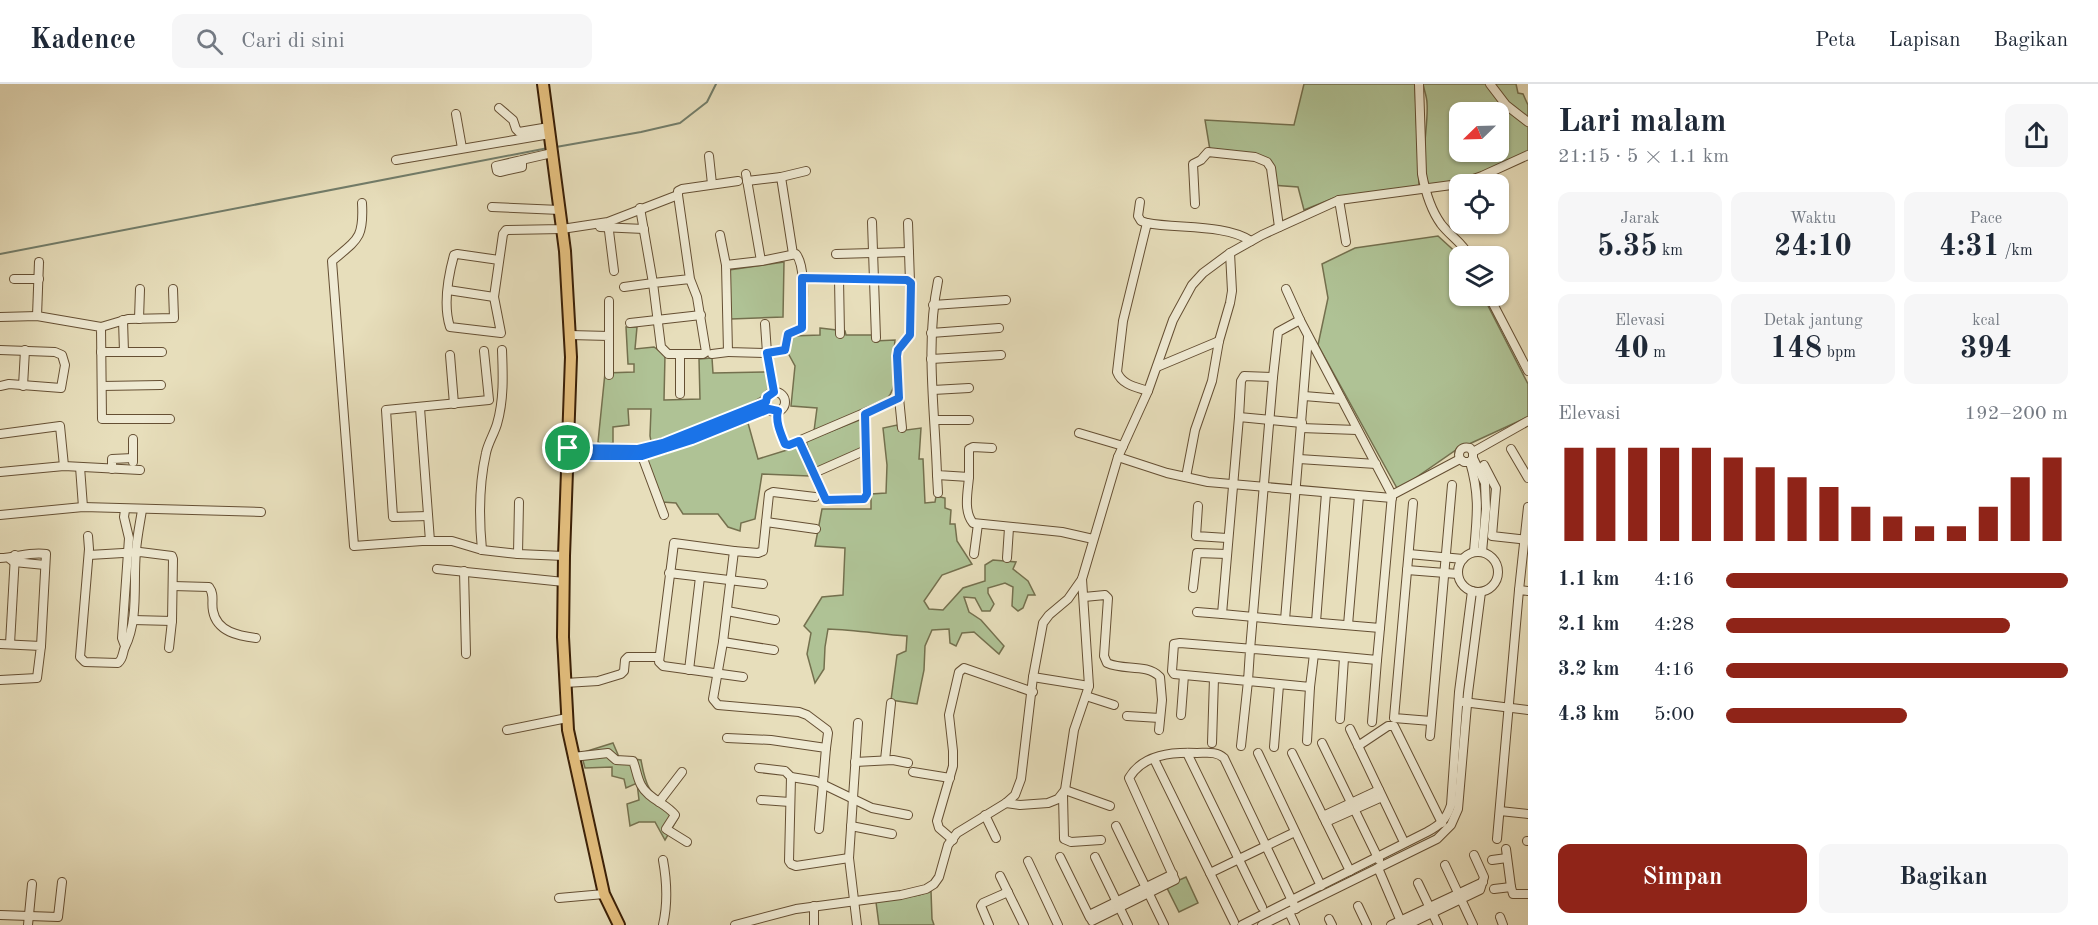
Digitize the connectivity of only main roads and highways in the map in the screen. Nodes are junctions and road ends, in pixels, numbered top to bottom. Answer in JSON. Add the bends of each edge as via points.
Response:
{"nodes":[{"id":1,"x":543,"y":84,"type":"edge"},
{"id":2,"x":620,"y":925,"type":"edge"}],
"edges":[{"from":1,"to":2,"type":"main road","via":[[560,210],[570,335],[564,556],[567,718],[604,894]]}]}
